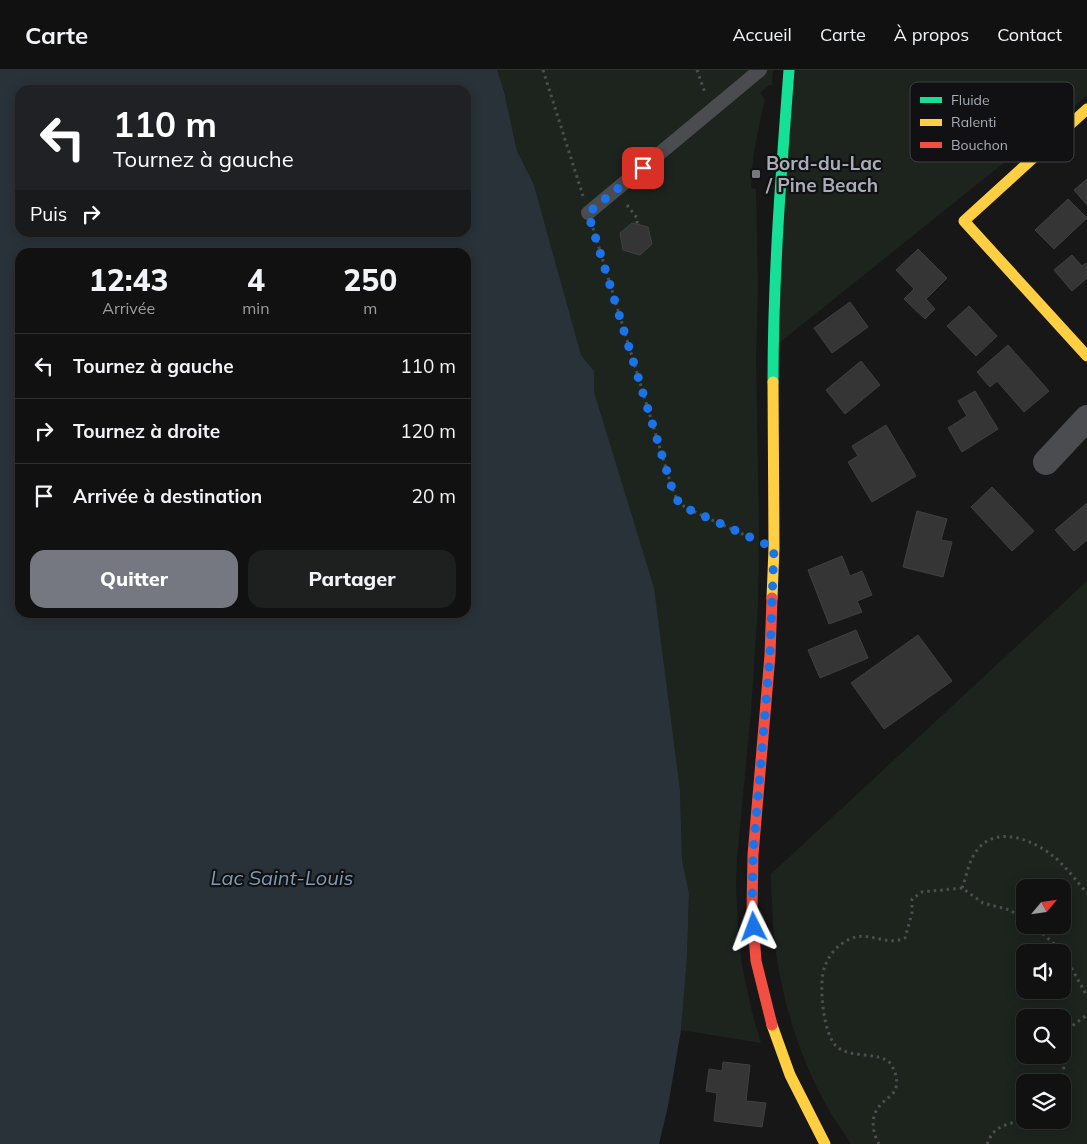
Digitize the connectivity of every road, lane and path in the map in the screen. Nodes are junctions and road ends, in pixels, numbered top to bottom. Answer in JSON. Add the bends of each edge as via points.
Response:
{"nodes":[{"id":1,"x":543,"y":70,"type":"edge"},
{"id":2,"x":760,"y":70,"type":"edge"},
{"id":3,"x":789,"y":70,"type":"edge"},
{"id":4,"x":1087,"y":109,"type":"edge"},
{"id":5,"x":1074,"y":121,"type":"edge"},
{"id":6,"x":1029,"y":162,"type":"edge"},
{"id":7,"x":616,"y":190,"type":"junction"},
{"id":8,"x":588,"y":213,"type":"junction"},
{"id":9,"x":637,"y":224,"type":"dead end"},
{"id":10,"x":1087,"y":356,"type":"edge"},
{"id":11,"x":1087,"y":418,"type":"edge"},
{"id":12,"x":1046,"y":462,"type":"dead end"},
{"id":13,"x":774,"y":548,"type":"junction"},
{"id":14,"x":962,"y":888,"type":"junction"},
{"id":15,"x":1087,"y":893,"type":"edge"},
{"id":16,"x":1016,"y":914,"type":"edge"},
{"id":17,"x":1044,"y":934,"type":"edge"},
{"id":18,"x":1087,"y":996,"type":"edge"},
{"id":19,"x":1087,"y":1015,"type":"edge"},
{"id":20,"x":1063,"y":1074,"type":"edge"},
{"id":21,"x":1016,"y":1122,"type":"edge"},
{"id":22,"x":825,"y":1144,"type":"edge"},
{"id":23,"x":879,"y":1144,"type":"edge"},
{"id":24,"x":987,"y":1144,"type":"edge"}],
"edges":[{"from":1,"to":8,"type":"path"},
{"from":2,"to":7,"type":"lane"},
{"from":3,"to":13,"type":"street","via":[[776,246]]},
{"from":4,"to":5,"type":"street"},
{"from":6,"to":10,"type":"street","via":[[964,222]]},
{"from":7,"to":8,"type":"lane"},
{"from":7,"to":9,"type":"path","via":[[637,218]]},
{"from":8,"to":13,"type":"path","via":[[677,500],[686,508]]},
{"from":11,"to":12,"type":"street"},
{"from":13,"to":22,"type":"street","via":[[770,655],[753,855],[752,910],[756,961],[773,1028],[790,1075]]},
{"from":14,"to":15,"type":"path","via":[[978,849],[986,841],[1000,836],[1018,837],[1055,857]]},
{"from":14,"to":16,"type":"path","via":[[984,903]]},
{"from":14,"to":23,"type":"path","via":[[922,892],[912,899],[905,938],[888,941],[863,935],[856,937],[841,944],[824,966],[821,981],[823,1008],[834,1045],[843,1051],[880,1058],[890,1063],[895,1073],[895,1091],[876,1109],[872,1123]]},
{"from":17,"to":18,"type":"path","via":[[1062,951]]},
{"from":19,"to":20,"type":"path","via":[[1072,1026],[1067,1037]]},
{"from":21,"to":24,"type":"path","via":[[992,1134]]}]}
